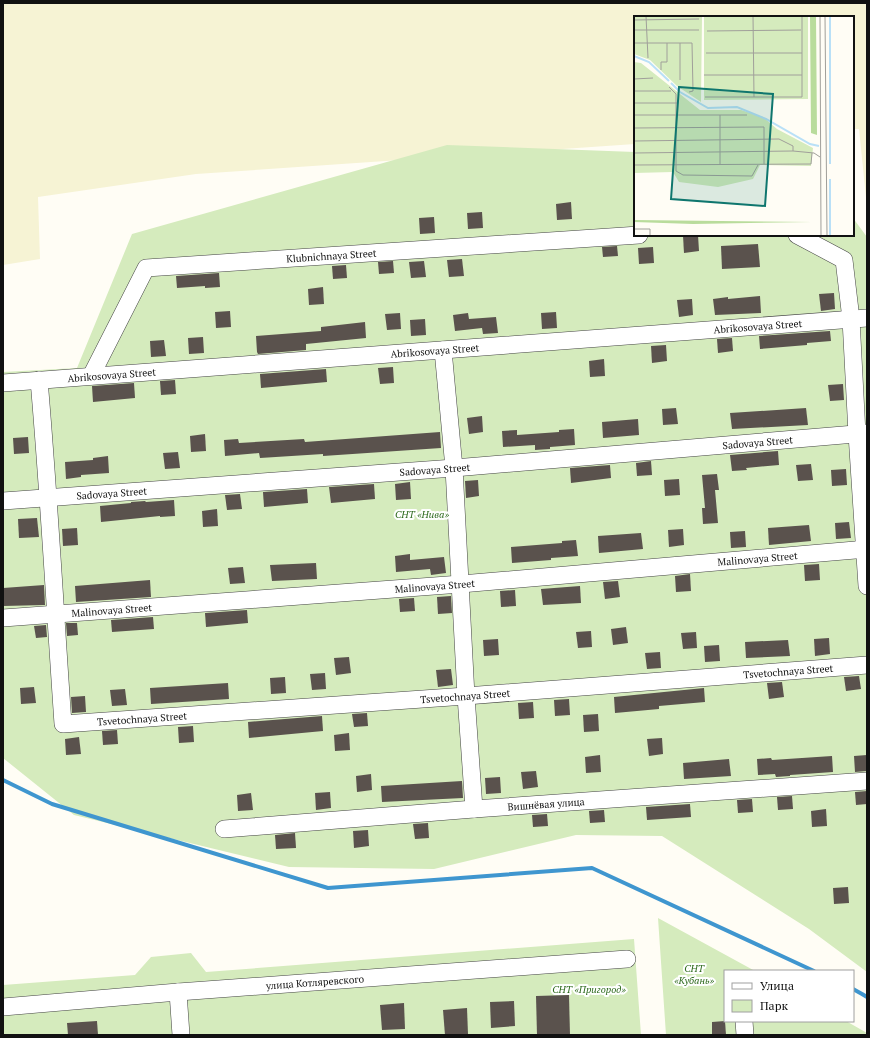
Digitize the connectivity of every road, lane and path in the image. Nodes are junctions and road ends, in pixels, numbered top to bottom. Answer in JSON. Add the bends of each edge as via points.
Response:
{"nodes":[{"id":1,"x":634,"y":235,"type":"edge"},
{"id":2,"x":799,"y":236,"type":"edge"},
{"id":3,"x":859,"y":318,"type":"edge"},
{"id":4,"x":443,"y":350,"type":"junction"},
{"id":5,"x":90,"y":376,"type":"junction"},
{"id":6,"x":39,"y":380,"type":"junction"},
{"id":7,"x":3,"y":383,"type":"edge"},
{"id":8,"x":862,"y":433,"type":"edge"},
{"id":9,"x":454,"y":468,"type":"junction"},
{"id":10,"x":49,"y":497,"type":"junction"},
{"id":11,"x":3,"y":501,"type":"edge"},
{"id":12,"x":866,"y":549,"type":"edge"},
{"id":13,"x":461,"y":584,"type":"junction"},
{"id":14,"x":867,"y":586,"type":"edge"},
{"id":15,"x":55,"y":615,"type":"junction"},
{"id":16,"x":3,"y":618,"type":"edge"},
{"id":17,"x":867,"y":665,"type":"edge"},
{"id":18,"x":466,"y":696,"type":"junction"},
{"id":19,"x":867,"y":781,"type":"edge"},
{"id":20,"x":474,"y":809,"type":"junction"},
{"id":21,"x":224,"y":829,"type":"dead end"},
{"id":22,"x":627,"y":959,"type":"dead end"},
{"id":23,"x":178,"y":992,"type":"junction"},
{"id":24,"x":3,"y":1007,"type":"edge"},
{"id":25,"x":744,"y":1022,"type":"edge"},
{"id":26,"x":181,"y":1035,"type":"edge"},
{"id":27,"x":745,"y":1035,"type":"edge"}],
"edges":[{"from":1,"to":5,"type":"street","name":"Klubnichnaya Street","via":[[146,268]]},
{"from":2,"to":3,"type":"street","via":[[844,260]]},
{"from":3,"to":4,"type":"street","name":"Abrikosovaya Street"},
{"from":3,"to":8,"type":"street"},
{"from":4,"to":5,"type":"street","name":"Abrikosovaya Street"},
{"from":4,"to":9,"type":"street"},
{"from":5,"to":6,"type":"street","name":"Abrikosovaya Street"},
{"from":6,"to":7,"type":"street","name":"Abrikosovaya Street"},
{"from":6,"to":10,"type":"street"},
{"from":8,"to":9,"type":"street","name":"Sadovaya Street"},
{"from":8,"to":12,"type":"street"},
{"from":9,"to":10,"type":"street","name":"Sadovaya Street"},
{"from":9,"to":13,"type":"street"},
{"from":10,"to":11,"type":"street","name":"Sadovaya Street"},
{"from":10,"to":15,"type":"street"},
{"from":12,"to":13,"type":"street","name":"Malinovaya Street"},
{"from":12,"to":14,"type":"street"},
{"from":13,"to":15,"type":"street","name":"Malinovaya Street"},
{"from":13,"to":18,"type":"street"},
{"from":15,"to":16,"type":"street","name":"Malinovaya Street"},
{"from":15,"to":18,"type":"street","name":"Tsvetochnaya Street","via":[[63,724]]},
{"from":17,"to":18,"type":"street","name":"Tsvetochnaya Street"},
{"from":18,"to":20,"type":"street"},
{"from":19,"to":20,"type":"street","name":"Вишнёвая улица"},
{"from":20,"to":21,"type":"street","name":"Вишнёвая улица"},
{"from":22,"to":23,"type":"street","name":"улица Котляревского"},
{"from":23,"to":24,"type":"street","name":"улица Котляревского"},
{"from":23,"to":26,"type":"street"},
{"from":25,"to":27,"type":"street"}]}
